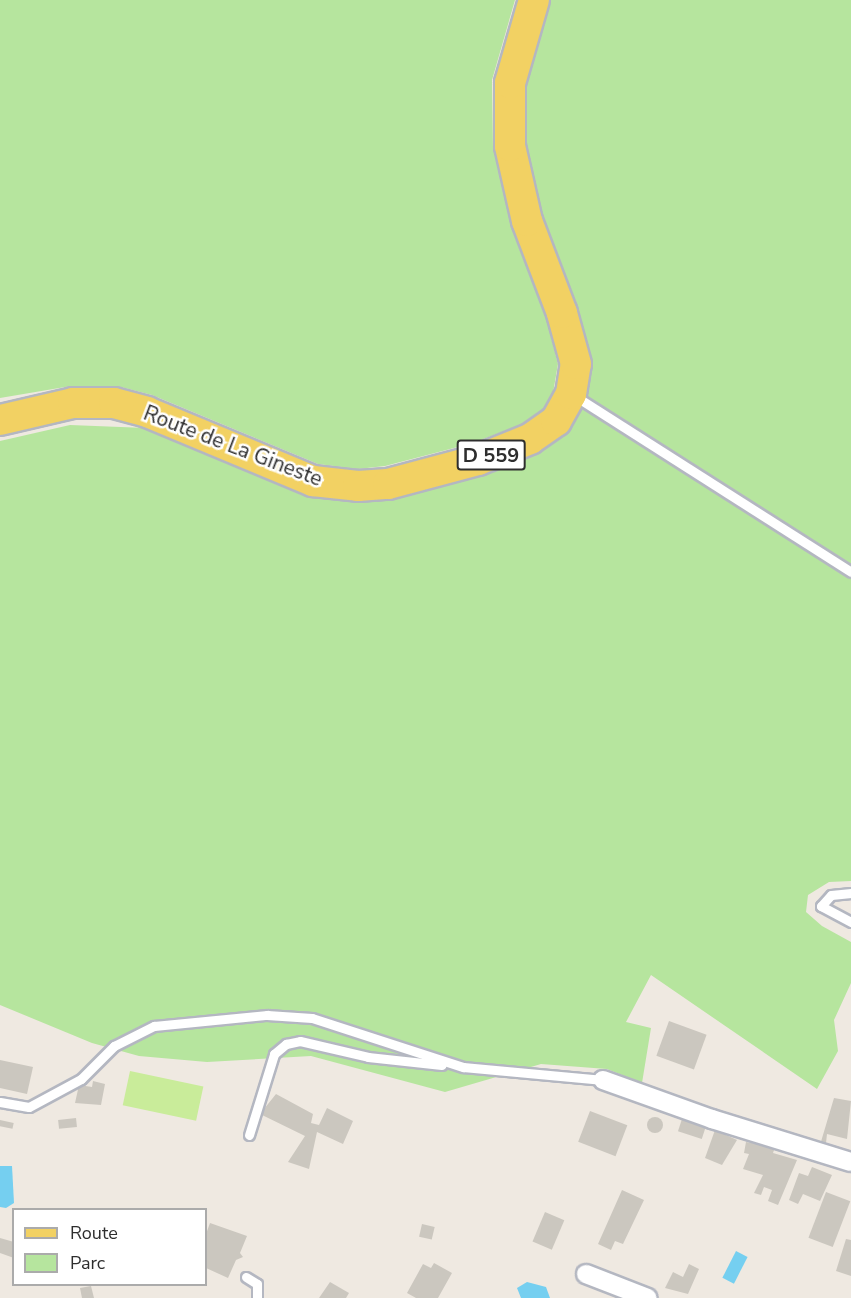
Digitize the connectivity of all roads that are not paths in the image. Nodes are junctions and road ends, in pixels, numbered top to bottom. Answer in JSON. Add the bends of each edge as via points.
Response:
{"nodes":[{"id":1,"x":534,"y":0,"type":"edge"},
{"id":2,"x":571,"y":394,"type":"junction"},
{"id":3,"x":0,"y":420,"type":"edge"},
{"id":4,"x":851,"y":572,"type":"edge"},
{"id":5,"x":851,"y":893,"type":"edge"},
{"id":6,"x":851,"y":922,"type":"edge"},
{"id":7,"x":463,"y":1067,"type":"junction"},
{"id":8,"x":603,"y":1080,"type":"joint"},
{"id":9,"x":0,"y":1102,"type":"edge"},
{"id":10,"x":249,"y":1135,"type":"dead end"},
{"id":11,"x":851,"y":1162,"type":"edge"},
{"id":12,"x":586,"y":1274,"type":"dead end"},
{"id":13,"x":246,"y":1276,"type":"dead end"},
{"id":14,"x":256,"y":1298,"type":"edge"},
{"id":15,"x":648,"y":1298,"type":"edge"}],
"edges":[{"from":1,"to":2,"type":"main road","name":"Route de La Gineste","number":"D 559","via":[[510,82],[510,146],[527,221],[562,313],[576,364]]},
{"from":2,"to":3,"type":"main road","name":"Route de La Gineste","number":"D 559","via":[[556,421],[530,439],[478,460],[388,483],[358,486],[313,481],[147,412],[114,403],[73,403]]},
{"from":2,"to":4,"type":"lane"},
{"from":5,"to":6,"type":"lane","via":[[831,896],[821,906]]},
{"from":7,"to":8,"type":"lane"},
{"from":7,"to":9,"type":"lane","via":[[312,1018],[267,1015],[154,1026],[114,1046],[81,1079],[29,1107]]},
{"from":7,"to":10,"type":"lane","via":[[368,1057],[300,1041],[286,1044],[274,1054]]},
{"from":8,"to":11,"type":"street"},
{"from":12,"to":15,"type":"street"},
{"from":13,"to":14,"type":"lane","via":[[257,1284]]}]}
